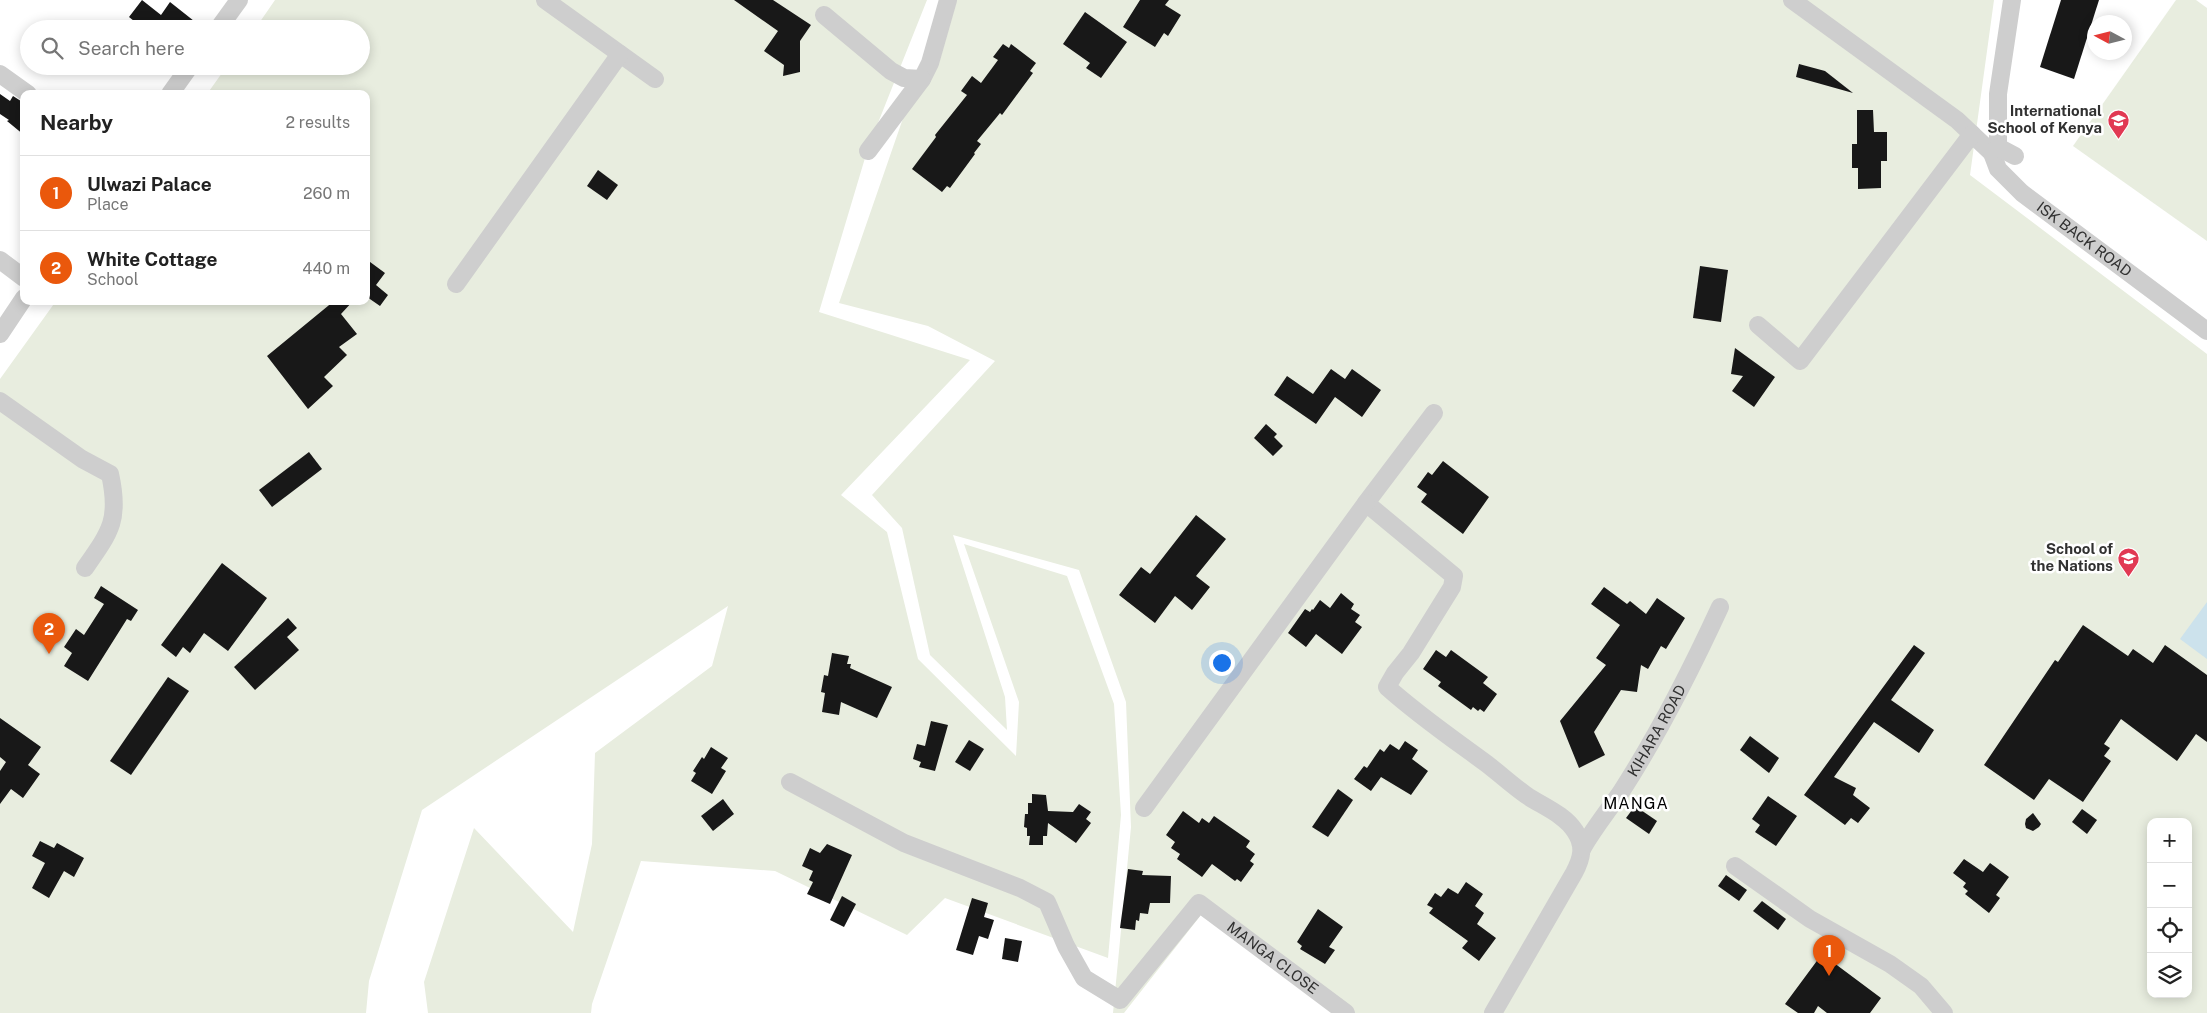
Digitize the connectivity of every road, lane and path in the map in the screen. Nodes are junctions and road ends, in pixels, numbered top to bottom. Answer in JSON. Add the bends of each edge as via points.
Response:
{"nodes":[{"id":1,"x":239,"y":0,"type":"edge"},
{"id":2,"x":545,"y":0,"type":"edge"},
{"id":3,"x":948,"y":0,"type":"edge"},
{"id":4,"x":1792,"y":0,"type":"edge"},
{"id":5,"x":2012,"y":0,"type":"edge"},
{"id":6,"x":824,"y":16,"type":"dead end"},
{"id":7,"x":225,"y":20,"type":"edge"},
{"id":8,"x":620,"y":54,"type":"junction"},
{"id":9,"x":0,"y":74,"type":"edge"},
{"id":10,"x":184,"y":75,"type":"edge"},
{"id":11,"x":655,"y":79,"type":"dead end"},
{"id":12,"x":922,"y":79,"type":"junction"},
{"id":13,"x":22,"y":90,"type":"edge"},
{"id":14,"x":173,"y":90,"type":"edge"},
{"id":15,"x":1972,"y":134,"type":"junction"},
{"id":16,"x":1995,"y":144,"type":"junction"},
{"id":17,"x":868,"y":151,"type":"dead end"},
{"id":18,"x":2014,"y":156,"type":"dead end"},
{"id":19,"x":0,"y":260,"type":"edge"},
{"id":20,"x":20,"y":275,"type":"edge"},
{"id":21,"x":456,"y":284,"type":"dead end"},
{"id":22,"x":20,"y":304,"type":"edge"},
{"id":23,"x":1758,"y":325,"type":"dead end"},
{"id":24,"x":2207,"y":331,"type":"edge"},
{"id":25,"x":0,"y":334,"type":"edge"},
{"id":26,"x":0,"y":401,"type":"edge"},
{"id":27,"x":1434,"y":413,"type":"dead end"},
{"id":28,"x":1366,"y":503,"type":"junction"},
{"id":29,"x":85,"y":568,"type":"dead end"},
{"id":30,"x":1720,"y":607,"type":"dead end"},
{"id":31,"x":790,"y":782,"type":"dead end"},
{"id":32,"x":1144,"y":808,"type":"dead end"},
{"id":33,"x":1582,"y":849,"type":"junction"},
{"id":34,"x":1734,"y":866,"type":"dead end"},
{"id":35,"x":1346,"y":1013,"type":"edge"},
{"id":36,"x":1492,"y":1013,"type":"edge"},
{"id":37,"x":1944,"y":1013,"type":"edge"}],
"edges":[{"from":1,"to":7,"type":"street"},
{"from":2,"to":8,"type":"street"},
{"from":3,"to":12,"type":"street","via":[[930,63]]},
{"from":4,"to":15,"type":"street","via":[[1937,104]]},
{"from":5,"to":16,"type":"street","via":[[1998,94]]},
{"from":6,"to":12,"type":"street","via":[[891,71],[904,78]]},
{"from":8,"to":11,"type":"street"},
{"from":8,"to":21,"type":"street"},
{"from":9,"to":13,"type":"street"},
{"from":10,"to":14,"type":"street"},
{"from":12,"to":17,"type":"street"},
{"from":15,"to":16,"type":"street"},
{"from":15,"to":23,"type":"street","via":[[1800,361]]},
{"from":16,"to":18,"type":"street"},
{"from":16,"to":24,"type":"street","name":"ISK BACK ROAD","via":[[1998,170],[2022,193]]},
{"from":19,"to":20,"type":"street"},
{"from":22,"to":25,"type":"street"},
{"from":26,"to":29,"type":"street","via":[[82,459],[110,474],[115,509],[112,523]]},
{"from":27,"to":28,"type":"street"},
{"from":28,"to":32,"type":"street"},
{"from":28,"to":33,"type":"street","via":[[1454,576],[1452,586],[1387,687],[1526,795],[1552,810],[1574,829]]},
{"from":30,"to":33,"type":"street","name":"KIHARA ROAD","via":[[1688,677]]},
{"from":31,"to":35,"type":"street","name":"MANGA CLOSE","via":[[904,843],[1020,888],[1047,902],[1084,978],[1120,1000],[1199,903]]},
{"from":33,"to":36,"type":"street","name":"KIHARA ROAD","via":[[1574,873]]},
{"from":34,"to":37,"type":"street","via":[[1810,919],[1890,964],[1921,986]]}]}
